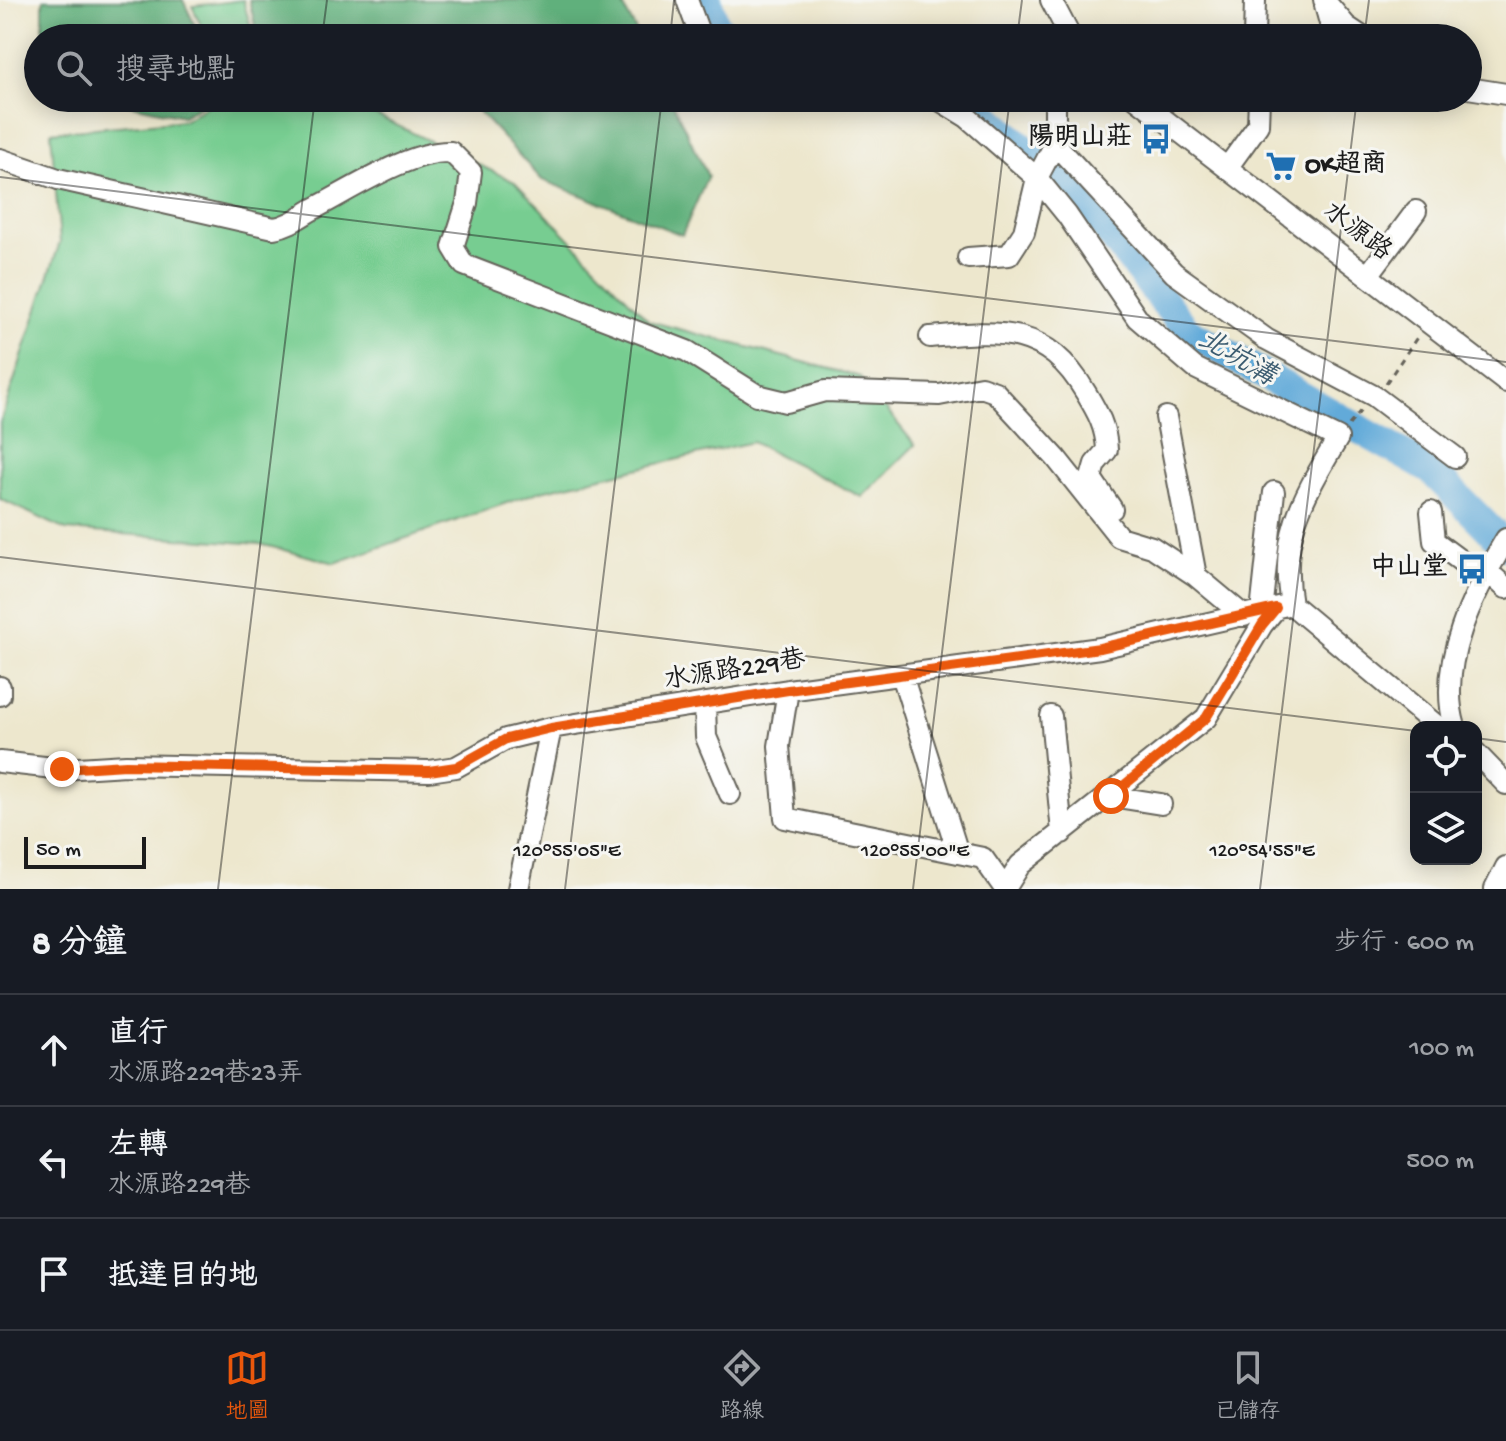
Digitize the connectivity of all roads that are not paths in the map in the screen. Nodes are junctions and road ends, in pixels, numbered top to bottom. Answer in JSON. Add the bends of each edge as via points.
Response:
{"nodes":[{"id":1,"x":687,"y":0,"type":"edge"},
{"id":2,"x":1051,"y":0,"type":"edge"},
{"id":3,"x":1255,"y":0,"type":"edge"},
{"id":4,"x":1324,"y":1,"type":"edge"},
{"id":5,"x":696,"y":24,"type":"edge"},
{"id":6,"x":1061,"y":24,"type":"edge"},
{"id":7,"x":1254,"y":24,"type":"edge"},
{"id":8,"x":1330,"y":24,"type":"edge"},
{"id":9,"x":1344,"y":24,"type":"edge"},
{"id":10,"x":1482,"y":90,"type":"edge"},
{"id":11,"x":1506,"y":94,"type":"edge"},
{"id":12,"x":959,"y":112,"type":"edge"},
{"id":13,"x":1055,"y":112,"type":"edge"},
{"id":14,"x":1154,"y":112,"type":"edge"},
{"id":15,"x":1258,"y":112,"type":"edge"},
{"id":16,"x":1055,"y":144,"type":"junction"},
{"id":17,"x":0,"y":159,"type":"edge"},
{"id":18,"x":1227,"y":168,"type":"junction"},
{"id":19,"x":1037,"y":178,"type":"junction"},
{"id":20,"x":1416,"y":211,"type":"dead end"},
{"id":21,"x":968,"y":258,"type":"dead end"},
{"id":22,"x":1369,"y":274,"type":"junction"},
{"id":23,"x":930,"y":337,"type":"dead end"},
{"id":24,"x":1506,"y":382,"type":"edge"},
{"id":25,"x":1166,"y":417,"type":"dead end"},
{"id":26,"x":1455,"y":457,"type":"dead end"},
{"id":27,"x":1274,"y":492,"type":"dead end"},
{"id":28,"x":1431,"y":512,"type":"dead end"},
{"id":29,"x":1506,"y":539,"type":"edge"},
{"id":30,"x":1152,"y":547,"type":"junction"},
{"id":31,"x":1487,"y":571,"type":"junction"},
{"id":32,"x":1196,"y":576,"type":"junction"},
{"id":33,"x":1506,"y":588,"type":"edge"},
{"id":34,"x":1268,"y":610,"type":"junction"},
{"id":35,"x":902,"y":675,"type":"junction"},
{"id":36,"x":0,"y":687,"type":"edge"},
{"id":37,"x":788,"y":690,"type":"junction"},
{"id":38,"x":0,"y":695,"type":"edge"},
{"id":39,"x":705,"y":703,"type":"junction"},
{"id":40,"x":1051,"y":716,"type":"dead end"},
{"id":41,"x":1429,"y":721,"type":"edge"},
{"id":42,"x":1453,"y":721,"type":"edge"},
{"id":43,"x":551,"y":728,"type":"junction"},
{"id":44,"x":1482,"y":759,"type":"edge"},
{"id":45,"x":0,"y":762,"type":"edge"},
{"id":46,"x":1506,"y":784,"type":"edge"},
{"id":47,"x":730,"y":794,"type":"dead end"},
{"id":48,"x":1111,"y":796,"type":"junction"},
{"id":49,"x":1161,"y":804,"type":"dead end"},
{"id":50,"x":1062,"y":833,"type":"junction"},
{"id":51,"x":958,"y":853,"type":"junction"},
{"id":52,"x":1506,"y":867,"type":"edge"},
{"id":53,"x":518,"y":889,"type":"edge"},
{"id":54,"x":1005,"y":889,"type":"edge"},
{"id":55,"x":1495,"y":889,"type":"edge"}],
"edges":[{"from":1,"to":5,"type":"street"},
{"from":2,"to":6,"type":"street"},
{"from":3,"to":7,"type":"street"},
{"from":4,"to":8,"type":"street"},
{"from":4,"to":9,"type":"street"},
{"from":10,"to":11,"type":"street"},
{"from":12,"to":19,"type":"street"},
{"from":13,"to":16,"type":"street"},
{"from":14,"to":18,"type":"street","name":"水源路"},
{"from":15,"to":18,"type":"street","via":[[1258,125]]},
{"from":16,"to":19,"type":"street"},
{"from":16,"to":26,"type":"street","via":[[1174,273],[1266,339],[1374,396]]},
{"from":17,"to":30,"type":"street","via":[[58,179],[274,228],[430,151],[451,152],[471,172],[453,247],[464,265],[687,351],[757,395],[786,402],[825,391],[939,395],[981,387],[995,392],[1119,537]]},
{"from":18,"to":22,"type":"street","name":"水源路"},
{"from":19,"to":21,"type":"street","via":[[1024,232],[1009,255]]},
{"from":19,"to":34,"type":"street","via":[[1137,318],[1195,368],[1338,438],[1297,508],[1286,576]]},
{"from":20,"to":22,"type":"street"},
{"from":22,"to":24,"type":"street","name":"水源路"},
{"from":23,"to":30,"type":"street","via":[[1006,333],[1030,338],[1061,358],[1107,429],[1107,450],[1091,478],[1126,528]]},
{"from":25,"to":32,"type":"street"},
{"from":27,"to":34,"type":"street"},
{"from":28,"to":31,"type":"street","via":[[1434,541],[1465,564]]},
{"from":29,"to":31,"type":"street"},
{"from":30,"to":32,"type":"street"},
{"from":31,"to":33,"type":"street"},
{"from":31,"to":42,"type":"street","via":[[1461,628],[1451,679]]},
{"from":32,"to":34,"type":"street"},
{"from":34,"to":35,"type":"street","name":"水源路229巷","via":[[1100,648]]},
{"from":34,"to":41,"type":"street"},
{"from":34,"to":48,"type":"street","via":[[1206,718]]},
{"from":35,"to":37,"type":"street","name":"水源路229巷"},
{"from":35,"to":51,"type":"street"},
{"from":36,"to":38,"type":"street"},
{"from":37,"to":39,"type":"street","name":"水源路229巷"},
{"from":37,"to":51,"type":"street","via":[[779,746],[785,818]]},
{"from":39,"to":43,"type":"street","name":"水源路229巷"},
{"from":39,"to":47,"type":"street","via":[[706,737]]},
{"from":40,"to":50,"type":"street"},
{"from":43,"to":45,"type":"street","name":"水源路229巷","via":[[506,739],[456,767],[429,771],[126,765],[62,769]]},
{"from":43,"to":53,"type":"street"},
{"from":44,"to":46,"type":"street"},
{"from":48,"to":49,"type":"street"},
{"from":48,"to":50,"type":"street"},
{"from":50,"to":54,"type":"street","via":[[1020,865]]},
{"from":51,"to":54,"type":"street","via":[[983,858]]},
{"from":52,"to":55,"type":"street"}]}
